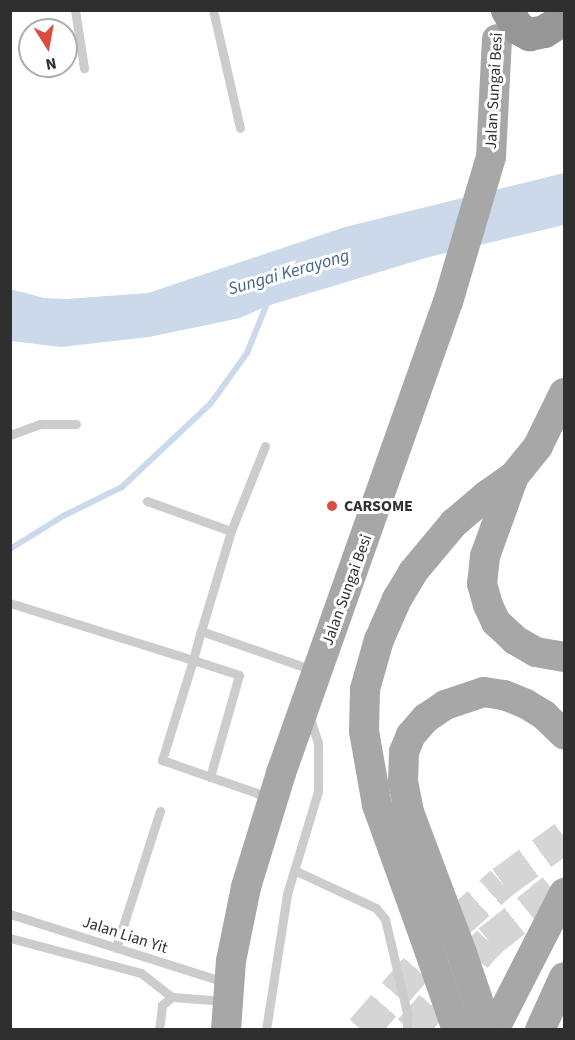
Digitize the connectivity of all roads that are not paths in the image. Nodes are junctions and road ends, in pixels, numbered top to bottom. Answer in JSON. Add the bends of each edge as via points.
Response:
{"nodes":[{"id":1,"x":75,"y":10,"type":"edge"},
{"id":2,"x":213,"y":10,"type":"edge"},
{"id":3,"x":563,"y":10,"type":"edge"},
{"id":4,"x":500,"y":20,"type":"edge"},
{"id":5,"x":84,"y":68,"type":"dead end"},
{"id":6,"x":240,"y":128,"type":"dead end"},
{"id":7,"x":564,"y":393,"type":"edge"},
{"id":8,"x":76,"y":424,"type":"dead end"},
{"id":9,"x":10,"y":435,"type":"edge"},
{"id":10,"x":265,"y":446,"type":"dead end"},
{"id":11,"x":514,"y":476,"type":"junction"},
{"id":12,"x":147,"y":501,"type":"dead end"},
{"id":13,"x":231,"y":531,"type":"junction"},
{"id":14,"x":10,"y":603,"type":"edge"},
{"id":15,"x":201,"y":631,"type":"junction"},
{"id":16,"x":564,"y":657,"type":"edge"},
{"id":17,"x":193,"y":660,"type":"junction"},
{"id":18,"x":318,"y":672,"type":"junction"},
{"id":19,"x":305,"y":706,"type":"junction"},
{"id":20,"x":564,"y":734,"type":"edge"},
{"id":21,"x":210,"y":777,"type":"junction"},
{"id":22,"x":273,"y":799,"type":"junction"},
{"id":23,"x":160,"y":811,"type":"dead end"},
{"id":24,"x":294,"y":870,"type":"junction"},
{"id":25,"x":564,"y":893,"type":"edge"},
{"id":26,"x":10,"y":914,"type":"edge"},
{"id":27,"x":10,"y":938,"type":"edge"},
{"id":28,"x":116,"y":948,"type":"junction"},
{"id":29,"x":564,"y":977,"type":"edge"},
{"id":30,"x":172,"y":996,"type":"junction"},
{"id":31,"x":227,"y":1005,"type":"edge"},
{"id":32,"x":159,"y":1029,"type":"edge"},
{"id":33,"x":266,"y":1029,"type":"edge"},
{"id":34,"x":407,"y":1029,"type":"edge"},
{"id":35,"x":457,"y":1029,"type":"edge"},
{"id":36,"x":488,"y":1029,"type":"edge"},
{"id":37,"x":494,"y":1029,"type":"edge"},
{"id":38,"x":540,"y":1029,"type":"edge"}],
"edges":[{"from":1,"to":5,"type":"lane"},
{"from":2,"to":6,"type":"lane"},
{"from":3,"to":4,"type":"highway","via":[[557,23],[529,34]]},
{"from":4,"to":18,"type":"main road","name":"Jalan Sungai Besi","via":[[491,157],[448,302]]},
{"from":7,"to":11,"type":"main road","via":[[538,446]]},
{"from":8,"to":9,"type":"lane","via":[[40,424]]},
{"from":10,"to":13,"type":"lane"},
{"from":11,"to":16,"type":"main road","via":[[485,556],[482,584],[496,622],[514,640],[536,652]]},
{"from":11,"to":35,"type":"main road","bridge":true,"via":[[454,523],[413,572],[378,640],[365,689],[364,731],[377,805]]},
{"from":12,"to":13,"type":"lane"},
{"from":13,"to":15,"type":"lane"},
{"from":14,"to":17,"type":"lane"},
{"from":15,"to":17,"type":"lane"},
{"from":15,"to":18,"type":"lane"},
{"from":17,"to":21,"type":"lane","via":[[239,675]]},
{"from":17,"to":21,"type":"lane","via":[[162,760]]},
{"from":18,"to":19,"type":"main road","name":"Jalan Sungai Besi"},
{"from":19,"to":22,"type":"main road","name":"Jalan Sungai Besi"},
{"from":19,"to":24,"type":"lane","via":[[318,743],[318,791]]},
{"from":20,"to":36,"type":"main road","bridge":true,"via":[[526,704],[504,694],[484,692],[445,705],[426,718],[411,735],[404,753],[403,782],[409,812]]},
{"from":21,"to":22,"type":"lane"},
{"from":22,"to":31,"type":"main road","name":"Jalan Sungai Besi","via":[[246,887],[231,961]]},
{"from":23,"to":28,"type":"lane"},
{"from":24,"to":33,"type":"lane"},
{"from":24,"to":34,"type":"lane","via":[[376,908],[385,919]]},
{"from":25,"to":37,"type":"main road"},
{"from":26,"to":28,"type":"lane","name":"Jalan Lian Yit"},
{"from":27,"to":30,"type":"lane","via":[[141,973]]},
{"from":28,"to":31,"type":"lane","name":"Jalan Lian Yit"},
{"from":29,"to":38,"type":"main road"},
{"from":30,"to":31,"type":"lane"},
{"from":30,"to":32,"type":"lane","via":[[162,1005]]}]}
